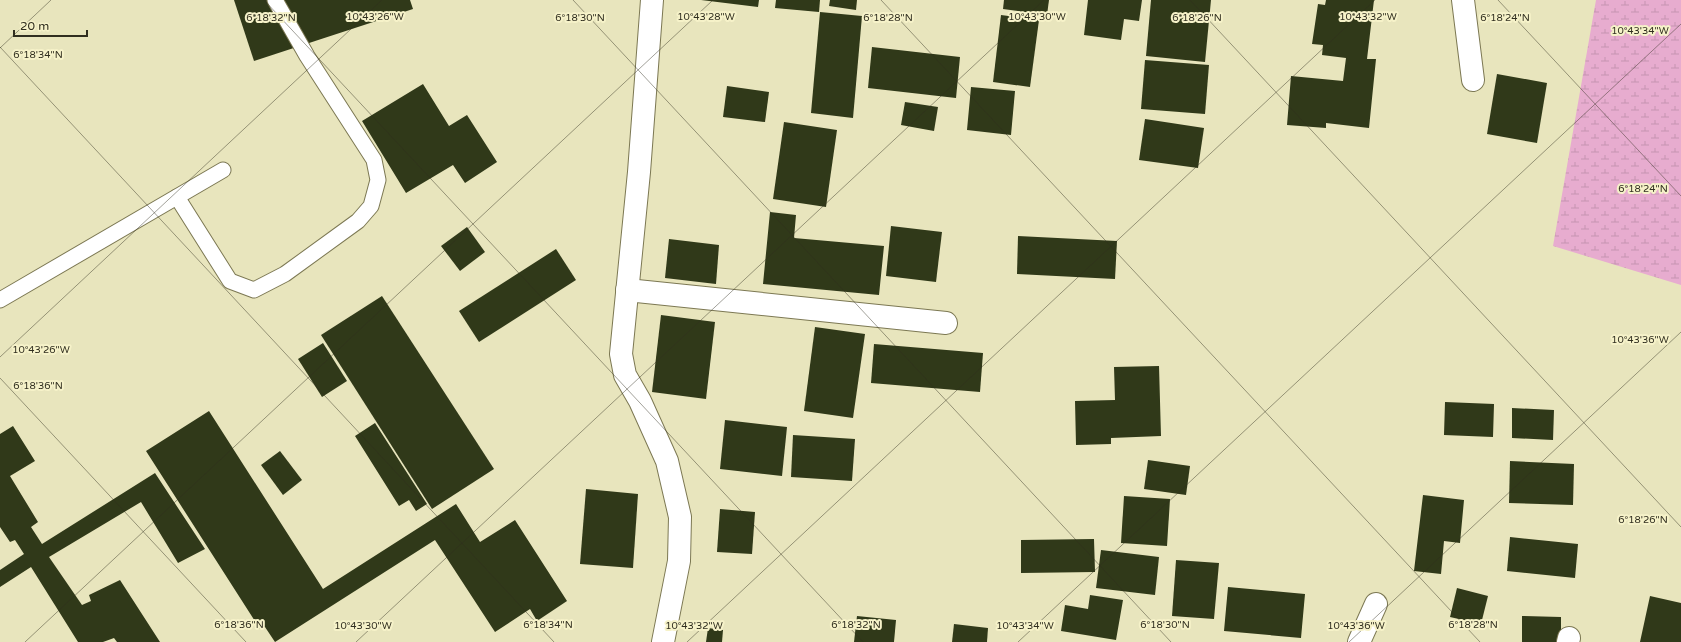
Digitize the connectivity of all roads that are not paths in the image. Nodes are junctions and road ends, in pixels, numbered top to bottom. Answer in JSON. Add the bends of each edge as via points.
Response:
{"nodes":[{"id":1,"x":275,"y":0,"type":"edge"},
{"id":2,"x":652,"y":0,"type":"edge"},
{"id":3,"x":1463,"y":0,"type":"edge"},
{"id":4,"x":1473,"y":80,"type":"dead end"},
{"id":5,"x":223,"y":170,"type":"dead end"},
{"id":6,"x":177,"y":197,"type":"junction"},
{"id":7,"x":627,"y":290,"type":"junction"},
{"id":8,"x":0,"y":300,"type":"edge"},
{"id":9,"x":946,"y":322,"type":"dead end"},
{"id":10,"x":1376,"y":604,"type":"dead end"},
{"id":11,"x":663,"y":642,"type":"edge"},
{"id":12,"x":1358,"y":642,"type":"edge"}],
"edges":[{"from":1,"to":6,"type":"lane","via":[[307,56],[374,160],[378,180],[371,206],[358,221],[285,274],[254,290],[230,281]]},
{"from":2,"to":7,"type":"street"},
{"from":3,"to":4,"type":"street"},
{"from":5,"to":6,"type":"lane"},
{"from":6,"to":8,"type":"lane"},
{"from":7,"to":9,"type":"street"},
{"from":7,"to":11,"type":"street","via":[[621,354],[625,375],[640,401],[667,461],[680,517],[679,561]]},
{"from":10,"to":12,"type":"street"}]}
